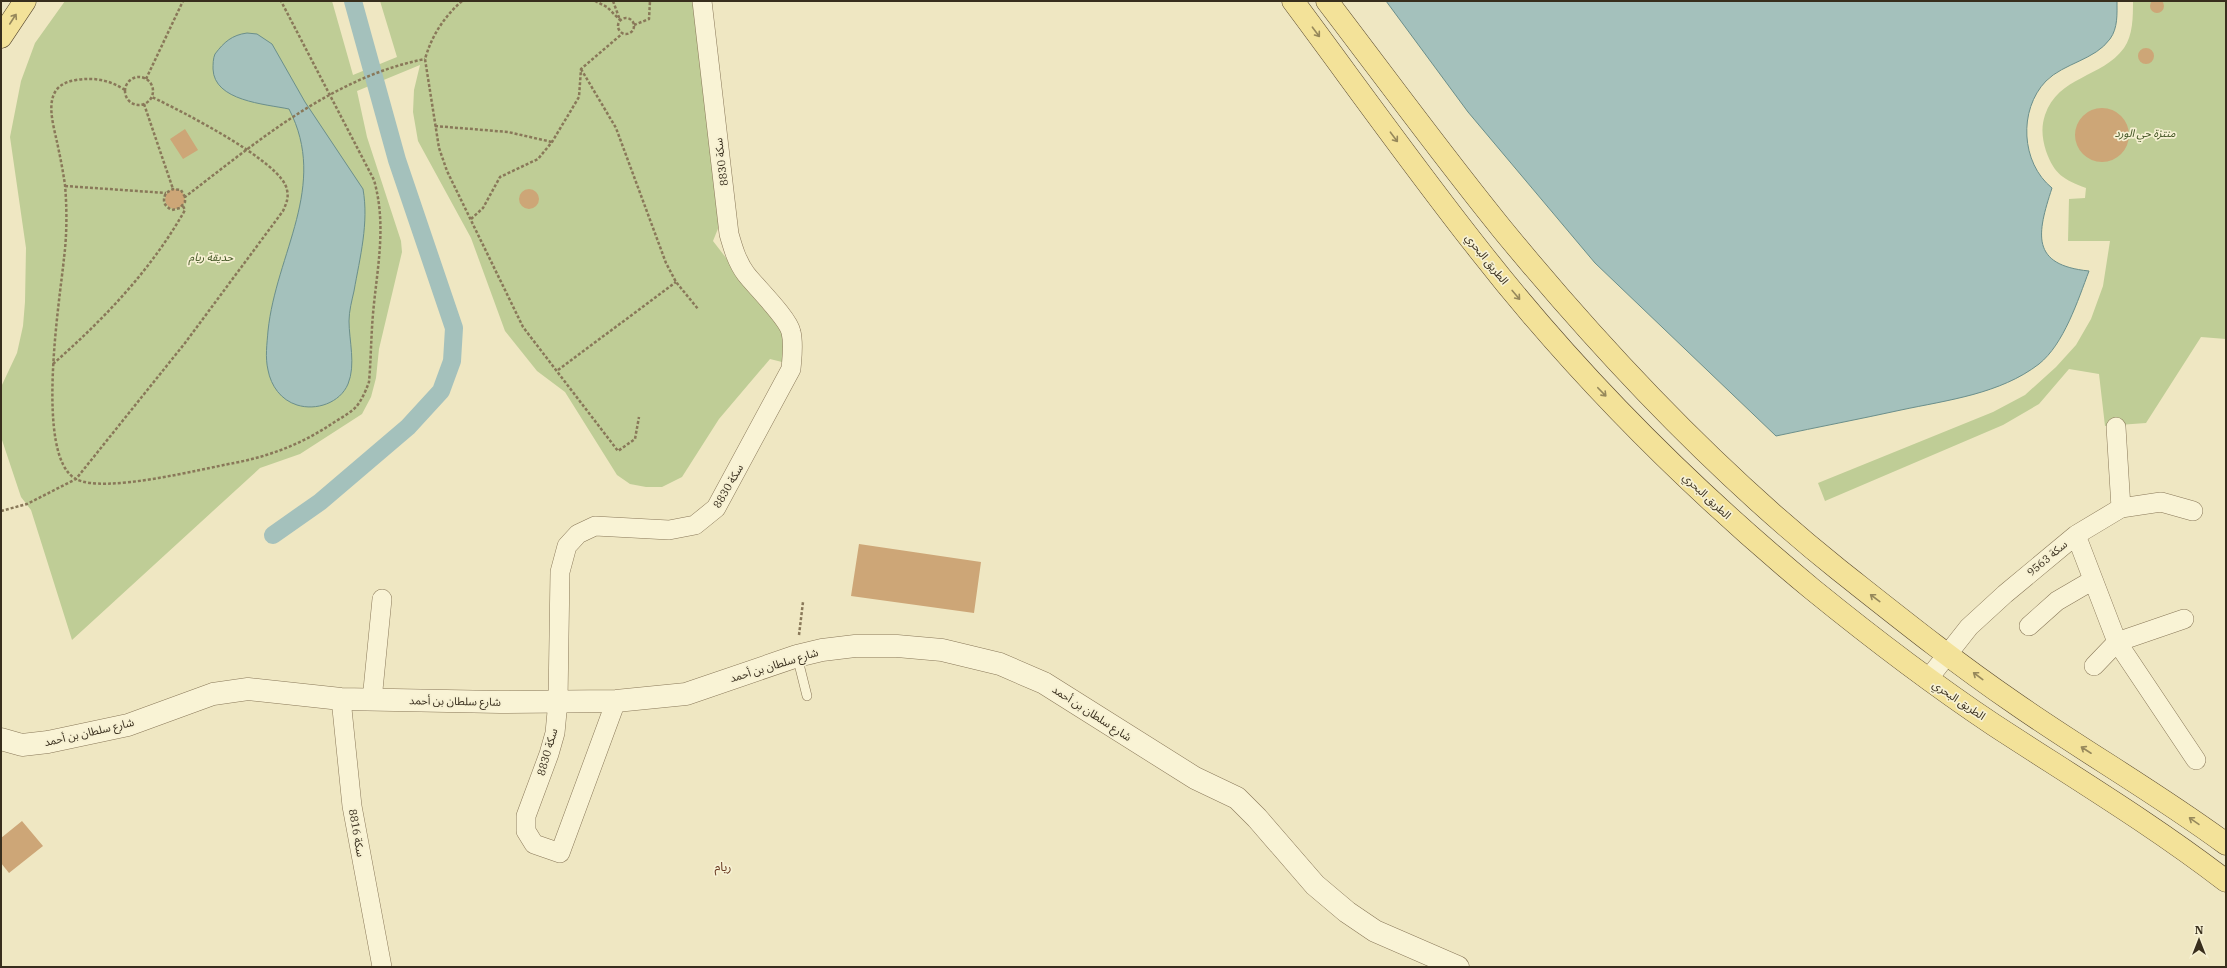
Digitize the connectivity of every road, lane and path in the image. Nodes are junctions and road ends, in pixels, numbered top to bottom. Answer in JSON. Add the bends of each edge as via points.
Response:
{"nodes":[{"id":1,"x":25,"y":1,"type":"edge"},
{"id":2,"x":182,"y":1,"type":"edge"},
{"id":3,"x":281,"y":1,"type":"edge"},
{"id":4,"x":462,"y":1,"type":"edge"},
{"id":5,"x":595,"y":1,"type":"edge"},
{"id":6,"x":613,"y":1,"type":"edge"},
{"id":7,"x":650,"y":1,"type":"edge"},
{"id":8,"x":702,"y":1,"type":"edge"},
{"id":9,"x":1293,"y":1,"type":"edge"},
{"id":10,"x":1327,"y":1,"type":"edge"},
{"id":11,"x":620,"y":20,"type":"junction"},
{"id":12,"x":634,"y":25,"type":"junction"},
{"id":13,"x":623,"y":33,"type":"junction"},
{"id":14,"x":1,"y":37,"type":"edge"},
{"id":15,"x":425,"y":59,"type":"junction"},
{"id":16,"x":581,"y":69,"type":"junction"},
{"id":17,"x":146,"y":78,"type":"junction"},
{"id":18,"x":125,"y":90,"type":"junction"},
{"id":19,"x":329,"y":95,"type":"junction"},
{"id":20,"x":152,"y":97,"type":"junction"},
{"id":21,"x":144,"y":104,"type":"junction"},
{"id":22,"x":435,"y":126,"type":"junction"},
{"id":23,"x":552,"y":142,"type":"junction"},
{"id":24,"x":246,"y":150,"type":"junction"},
{"id":25,"x":65,"y":186,"type":"junction"},
{"id":26,"x":173,"y":189,"type":"junction"},
{"id":27,"x":166,"y":193,"type":"junction"},
{"id":28,"x":185,"y":197,"type":"junction"},
{"id":29,"x":183,"y":206,"type":"junction"},
{"id":30,"x":471,"y":220,"type":"junction"},
{"id":31,"x":676,"y":282,"type":"junction"},
{"id":32,"x":698,"y":310,"type":"dead end"},
{"id":33,"x":53,"y":364,"type":"junction"},
{"id":34,"x":558,"y":370,"type":"junction"},
{"id":35,"x":640,"y":418,"type":"dead end"},
{"id":36,"x":2116,"y":427,"type":"dead end"},
{"id":37,"x":76,"y":479,"type":"junction"},
{"id":38,"x":2121,"y":508,"type":"junction"},
{"id":39,"x":1,"y":511,"type":"edge"},
{"id":40,"x":2194,"y":511,"type":"dead end"},
{"id":41,"x":2076,"y":535,"type":"junction"},
{"id":42,"x":2093,"y":580,"type":"junction"},
{"id":43,"x":382,"y":600,"type":"dead end"},
{"id":44,"x":803,"y":602,"type":"dead end"},
{"id":45,"x":2184,"y":619,"type":"dead end"},
{"id":46,"x":2029,"y":626,"type":"dead end"},
{"id":47,"x":2117,"y":642,"type":"junction"},
{"id":48,"x":1948,"y":654,"type":"junction"},
{"id":49,"x":797,"y":656,"type":"junction"},
{"id":50,"x":2094,"y":666,"type":"dead end"},
{"id":51,"x":1928,"y":679,"type":"junction"},
{"id":52,"x":807,"y":696,"type":"dead end"},
{"id":53,"x":341,"y":699,"type":"junction"},
{"id":54,"x":372,"y":700,"type":"junction"},
{"id":55,"x":616,"y":700,"type":"junction"},
{"id":56,"x":558,"y":701,"type":"junction"},
{"id":57,"x":2,"y":742,"type":"edge"},
{"id":58,"x":2196,"y":760,"type":"dead end"},
{"id":59,"x":2226,"y":844,"type":"edge"},
{"id":60,"x":2226,"y":881,"type":"edge"},
{"id":61,"x":382,"y":967,"type":"edge"},
{"id":62,"x":1458,"y":967,"type":"edge"}],
"edges":[{"from":14,"to":1,"type":"main road","one_way":true},
{"from":2,"to":17,"type":"path"},
{"from":3,"to":19,"type":"path"},
{"from":4,"to":15,"type":"path","via":[[438,27]]},
{"from":5,"to":11,"type":"path"},
{"from":6,"to":11,"type":"path"},
{"from":7,"to":12,"type":"path","via":[[649,19]]},
{"from":8,"to":56,"type":"street","name":"سكة 8830","via":[[729,234],[736,257],[746,274],[767,296],[791,330],[791,369],[716,508],[706,517],[695,525],[669,530],[595,526],[578,534],[567,546],[560,572]]},
{"from":9,"to":51,"type":"main road","name":"الطريق البحري","one_way":true,"via":[[1476,247],[1599,389],[1715,504],[1811,588]]},
{"from":48,"to":10,"type":"main road","one_way":true,"via":[[1837,569],[1742,486],[1623,369],[1500,226]]},
{"from":11,"to":12,"type":"path","via":[[628,18]]},
{"from":11,"to":13,"type":"path","via":[[618,26]]},
{"from":12,"to":13,"type":"path","via":[[632,31]]},
{"from":13,"to":16,"type":"path"},
{"from":15,"to":19,"type":"path","via":[[357,80]]},
{"from":15,"to":22,"type":"path"},
{"from":16,"to":23,"type":"path","via":[[579,97]]},
{"from":16,"to":31,"type":"path","via":[[616,128],[666,264]]},
{"from":17,"to":18,"type":"path","via":[[135,78],[126,85]]},
{"from":17,"to":20,"type":"path","via":[[153,86]]},
{"from":18,"to":21,"type":"path","via":[[129,101],[138,105]]},
{"from":18,"to":25,"type":"path","via":[[108,82],[85,78],[70,81],[54,94],[51,120]]},
{"from":19,"to":24,"type":"path"},
{"from":19,"to":37,"type":"path","via":[[374,180],[381,210],[380,255],[369,382],[356,406],[319,432],[278,452],[174,474],[116,483],[94,483]]},
{"from":20,"to":21,"type":"path"},
{"from":20,"to":24,"type":"path","via":[[187,113]]},
{"from":21,"to":26,"type":"path"},
{"from":22,"to":23,"type":"path","via":[[508,132]]},
{"from":22,"to":30,"type":"path","via":[[445,165]]},
{"from":23,"to":30,"type":"path","via":[[538,159],[500,177],[483,208]]},
{"from":24,"to":28,"type":"path"},
{"from":24,"to":37,"type":"path","via":[[270,166],[282,179],[287,190],[283,211],[185,343]]},
{"from":25,"to":27,"type":"path"},
{"from":25,"to":33,"type":"path","via":[[65,254]]},
{"from":26,"to":27,"type":"path"},
{"from":26,"to":28,"type":"path","via":[[181,190]]},
{"from":27,"to":29,"type":"path","via":[[164,201],[168,208],[176,210]]},
{"from":28,"to":29,"type":"path"},
{"from":29,"to":33,"type":"path","via":[[185,210],[173,232],[138,280]]},
{"from":30,"to":34,"type":"path","via":[[523,327]]},
{"from":31,"to":32,"type":"path"},
{"from":31,"to":34,"type":"path"},
{"from":33,"to":37,"type":"path","via":[[51,394],[58,450],[67,471]]},
{"from":34,"to":35,"type":"path","via":[[618,451],[635,439]]},
{"from":36,"to":38,"type":"street"},
{"from":37,"to":39,"type":"path","via":[[27,504]]},
{"from":38,"to":40,"type":"street","via":[[2161,502]]},
{"from":38,"to":41,"type":"street","name":"سكة 9563"},
{"from":41,"to":42,"type":"street"},
{"from":41,"to":48,"type":"street","name":"سكة 9563","via":[[1969,627]]},
{"from":42,"to":46,"type":"street","via":[[2057,601]]},
{"from":42,"to":47,"type":"street"},
{"from":43,"to":54,"type":"street"},
{"from":44,"to":49,"type":"path"},
{"from":45,"to":47,"type":"street"},
{"from":47,"to":50,"type":"street"},
{"from":47,"to":58,"type":"street"},
{"from":48,"to":51,"type":"street","name":"سكة 9563"},
{"from":59,"to":48,"type":"main road","one_way":true,"via":[[2194,820],[2012,702]]},
{"from":49,"to":52,"type":"lane"},
{"from":49,"to":55,"type":"street","name":"شارع سلطان بن أحمد","via":[[686,694]]},
{"from":49,"to":62,"type":"street","name":"شارع سلطان بن أحمد","via":[[855,646],[942,650],[1000,664],[1044,683],[1195,778],[1237,798],[1315,885],[1347,912],[1375,931]]},
{"from":51,"to":60,"type":"main road","name":"الطريق البحري","via":[[2172,840]]},
{"from":53,"to":54,"type":"street","name":"شارع سلطان بن أحمد"},
{"from":53,"to":57,"type":"street","name":"شارع سلطان بن أحمد","via":[[248,690],[213,694],[128,725],[85,735],[48,742]]},
{"from":53,"to":61,"type":"street","name":"سكة 8816","via":[[352,806]]},
{"from":54,"to":56,"type":"street","name":"شارع سلطان بن أحمد"},
{"from":55,"to":56,"type":"street","name":"شارع سلطان بن أحمد"},
{"from":55,"to":56,"type":"street","name":"سكة 8830","via":[[560,853],[534,844],[526,831],[526,816],[555,733]]}]}
